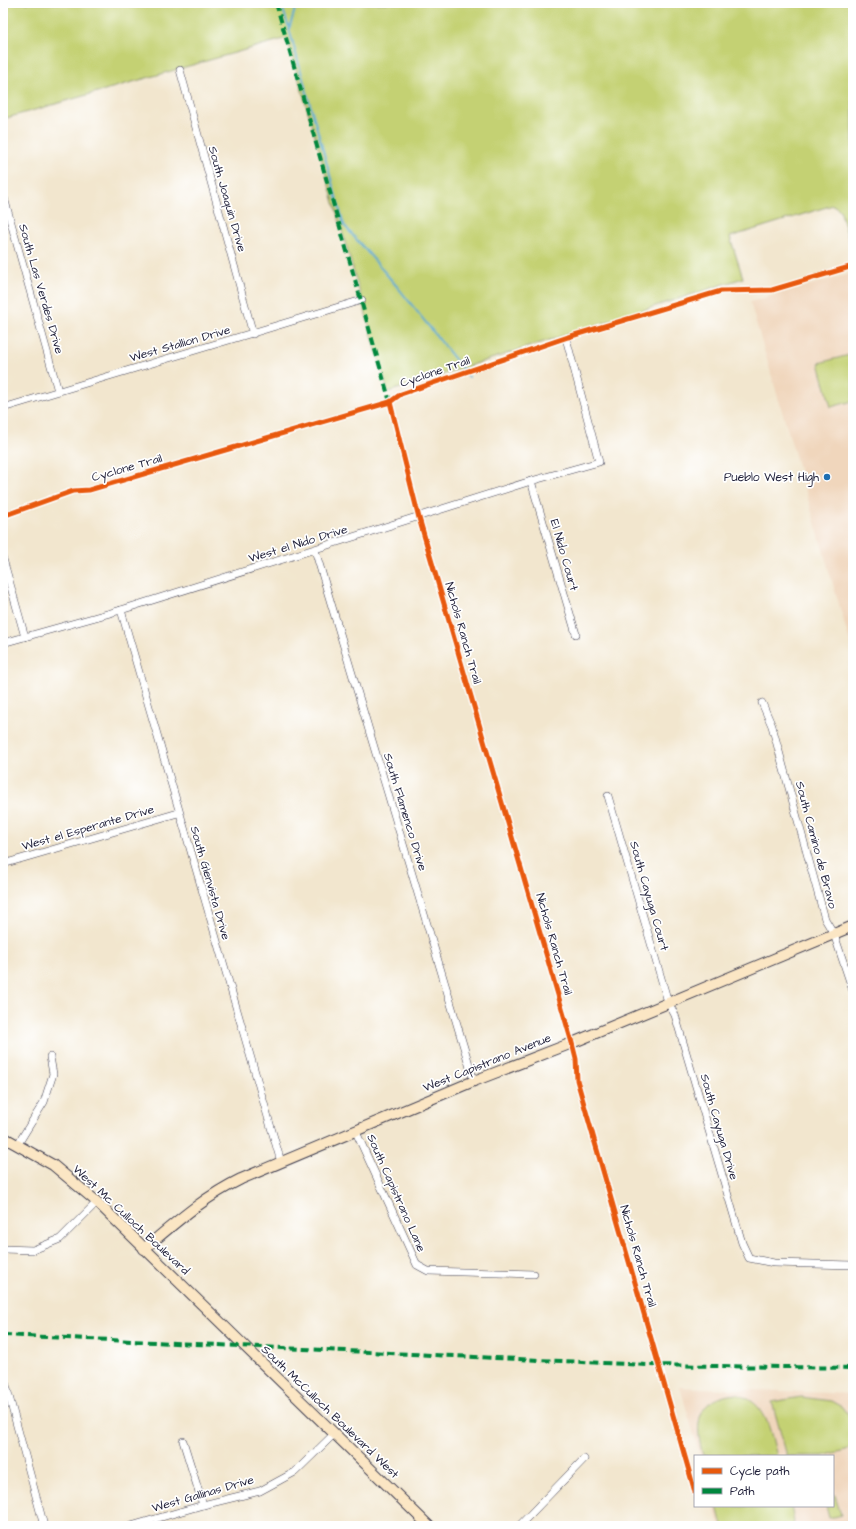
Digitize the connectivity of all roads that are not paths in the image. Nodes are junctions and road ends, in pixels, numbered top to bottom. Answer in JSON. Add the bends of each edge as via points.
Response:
{"nodes":[{"id":1,"x":180,"y":70,"type":"dead end"},
{"id":2,"x":3,"y":194,"type":"edge"},
{"id":3,"x":362,"y":300,"type":"dead end"},
{"id":4,"x":253,"y":334,"type":"junction"},
{"id":5,"x":566,"y":338,"type":"dead end"},
{"id":6,"x":58,"y":391,"type":"junction"},
{"id":7,"x":3,"y":408,"type":"edge"},
{"id":8,"x":531,"y":482,"type":"junction"},
{"id":9,"x":316,"y":550,"type":"junction"},
{"id":10,"x":3,"y":559,"type":"edge"},
{"id":11,"x":121,"y":610,"type":"junction"},
{"id":12,"x":576,"y":634,"type":"dead end"},
{"id":13,"x":25,"y":637,"type":"junction"},
{"id":14,"x":3,"y":643,"type":"edge"},
{"id":15,"x":762,"y":703,"type":"dead end"},
{"id":16,"x":608,"y":796,"type":"dead end"},
{"id":17,"x":178,"y":813,"type":"junction"},
{"id":18,"x":3,"y":864,"type":"edge"},
{"id":19,"x":853,"y":926,"type":"edge"},
{"id":20,"x":834,"y":934,"type":"junction"},
{"id":21,"x":853,"y":991,"type":"edge"},
{"id":22,"x":668,"y":1002,"type":"junction"},
{"id":23,"x":50,"y":1057,"type":"dead end"},
{"id":24,"x":474,"y":1081,"type":"junction"},
{"id":25,"x":356,"y":1132,"type":"junction"},
{"id":26,"x":3,"y":1137,"type":"edge"},
{"id":27,"x":18,"y":1144,"type":"junction"},
{"id":28,"x":281,"y":1162,"type":"junction"},
{"id":29,"x":97,"y":1202,"type":"junction"},
{"id":30,"x":144,"y":1249,"type":"junction"},
{"id":31,"x":3,"y":1250,"type":"edge"},
{"id":32,"x":853,"y":1265,"type":"edge"},
{"id":33,"x":534,"y":1274,"type":"dead end"},
{"id":34,"x":214,"y":1317,"type":"joint"},
{"id":35,"x":3,"y":1374,"type":"edge"},
{"id":36,"x":334,"y":1434,"type":"junction"},
{"id":37,"x":183,"y":1441,"type":"dead end"},
{"id":38,"x":584,"y":1459,"type":"dead end"},
{"id":39,"x":203,"y":1504,"type":"junction"},
{"id":40,"x":44,"y":1526,"type":"edge"},
{"id":41,"x":131,"y":1526,"type":"edge"},
{"id":42,"x":429,"y":1526,"type":"edge"},
{"id":43,"x":519,"y":1526,"type":"edge"}],
"edges":[{"from":1,"to":4,"type":"street","name":"South Joaquin Drive"},
{"from":2,"to":6,"type":"street","name":"South Las Verdes Drive"},
{"from":3,"to":4,"type":"street","name":"West Stallion Drive"},
{"from":4,"to":6,"type":"street","name":"West Stallion Drive"},
{"from":5,"to":8,"type":"street","name":"West el Nido Drive","via":[[599,462]]},
{"from":6,"to":7,"type":"street","name":"West Stallion Drive"},
{"from":8,"to":9,"type":"street","name":"West el Nido Drive"},
{"from":8,"to":12,"type":"street","name":"El Nido Court"},
{"from":9,"to":11,"type":"street","name":"West el Nido Drive"},
{"from":9,"to":24,"type":"street","name":"South Flamenco Drive"},
{"from":10,"to":13,"type":"street"},
{"from":11,"to":13,"type":"street","name":"West el Nido Drive"},
{"from":11,"to":17,"type":"street","name":"South Glenvista Drive"},
{"from":13,"to":14,"type":"street","name":"West el Nido Drive"},
{"from":15,"to":20,"type":"street","name":"South Camino de Bravo","via":[[772,726],[824,919]]},
{"from":16,"to":22,"type":"street","name":"South Cayuga Court"},
{"from":17,"to":18,"type":"street","name":"West el Esperante Drive"},
{"from":17,"to":28,"type":"street","name":"South Glenvista Drive"},
{"from":19,"to":20,"type":"street","name":"West Capistrano Avenue"},
{"from":20,"to":21,"type":"street","name":"South Camino de Bravo"},
{"from":20,"to":22,"type":"street","name":"West Capistrano Avenue"},
{"from":22,"to":24,"type":"street","name":"West Capistrano Avenue"},
{"from":22,"to":32,"type":"street","name":"South Cayuga Drive","via":[[675,1015],[742,1243],[749,1258],[774,1263]]},
{"from":23,"to":27,"type":"street","via":[[53,1074],[44,1102]]},
{"from":24,"to":25,"type":"street","name":"West Capistrano Avenue"},
{"from":25,"to":28,"type":"street","name":"West Capistrano Avenue"},
{"from":25,"to":33,"type":"street","name":"South Capistrano Lane","via":[[416,1265],[428,1270]]},
{"from":26,"to":27,"type":"street","name":"West Mc Culloch Boulevard"},
{"from":27,"to":29,"type":"street","name":"West Mc Culloch Boulevard","via":[[53,1165]]},
{"from":28,"to":30,"type":"street","name":"West Capistrano Avenue","via":[[241,1179],[207,1198]]},
{"from":29,"to":30,"type":"street","name":"West Mc Culloch Boulevard"},
{"from":29,"to":31,"type":"street","via":[[60,1238],[33,1250]]},
{"from":30,"to":34,"type":"street","name":"West Mc Culloch Boulevard"},
{"from":34,"to":36,"type":"street","name":"South McCulloch Boulevard West"},
{"from":35,"to":40,"type":"street"},
{"from":36,"to":39,"type":"street","name":"West Gallinas Drive","via":[[295,1472],[260,1490]]},
{"from":36,"to":42,"type":"street","name":"South McCulloch Boulevard West"},
{"from":37,"to":39,"type":"street"},
{"from":38,"to":43,"type":"street"},
{"from":39,"to":41,"type":"street","name":"West Gallinas Drive"}]}
